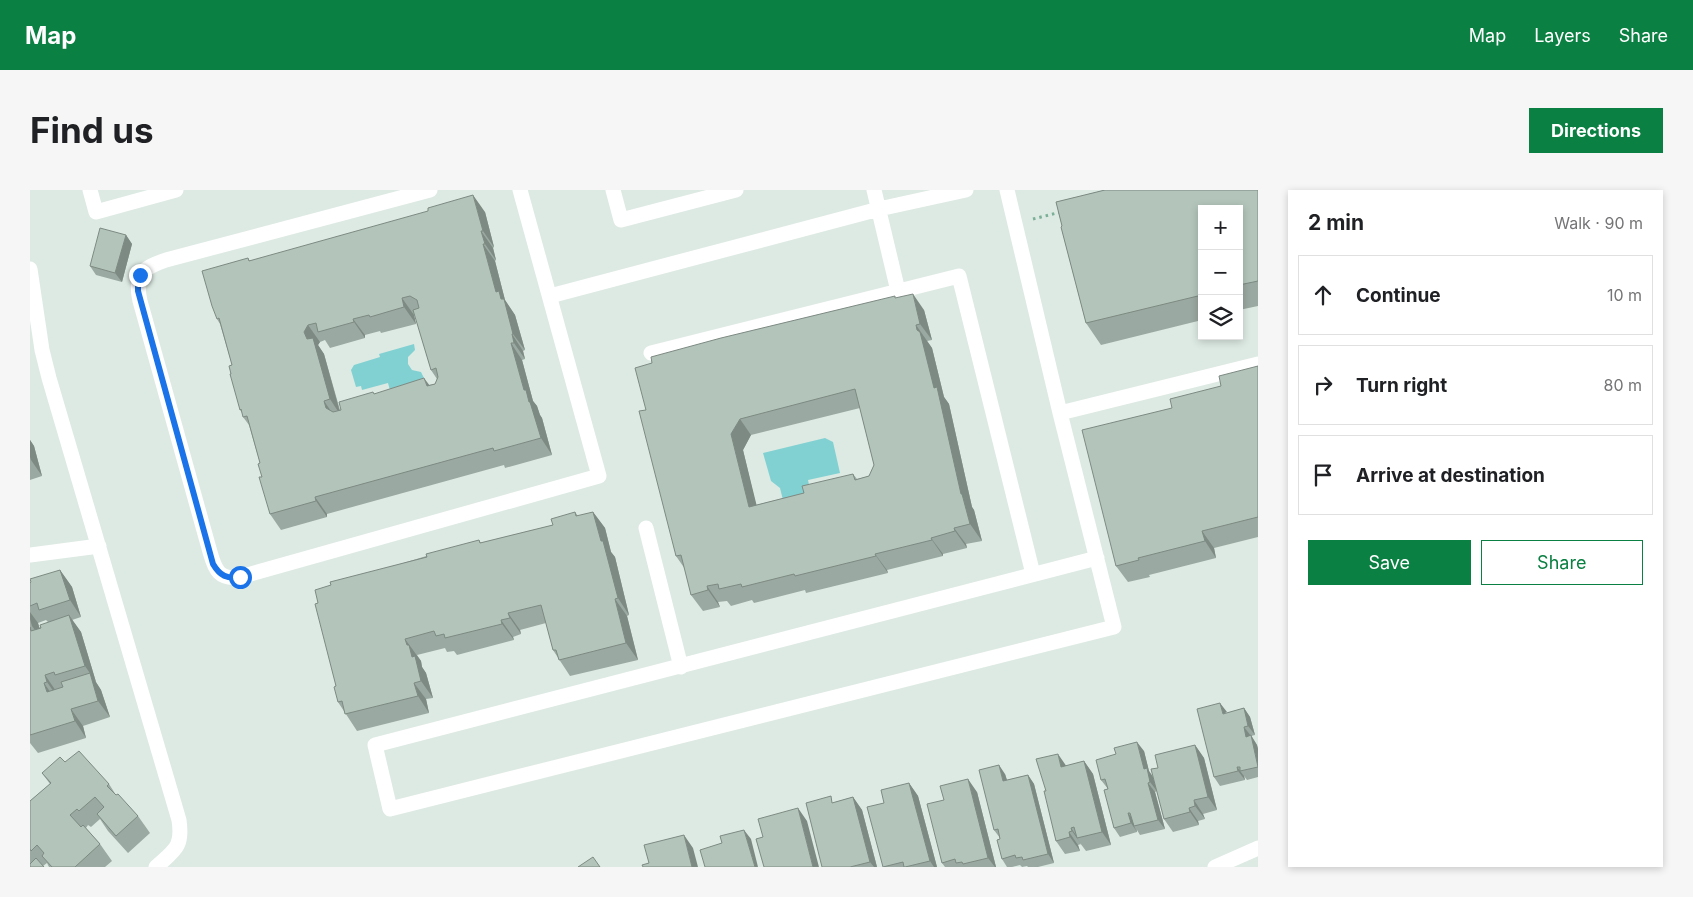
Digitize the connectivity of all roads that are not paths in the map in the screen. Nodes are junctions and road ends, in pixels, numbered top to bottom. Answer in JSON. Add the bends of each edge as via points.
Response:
{"nodes":[{"id":1,"x":90,"y":190,"type":"edge"},
{"id":2,"x":430,"y":190,"type":"edge"},
{"id":3,"x":520,"y":190,"type":"edge"},
{"id":4,"x":613,"y":190,"type":"edge"},
{"id":5,"x":736,"y":190,"type":"edge"},
{"id":6,"x":874,"y":190,"type":"edge"},
{"id":7,"x":966,"y":190,"type":"edge"},
{"id":8,"x":1007,"y":190,"type":"edge"},
{"id":9,"x":167,"y":191,"type":"edge"},
{"id":10,"x":879,"y":209,"type":"junction"},
{"id":11,"x":30,"y":269,"type":"edge"},
{"id":12,"x":898,"y":291,"type":"junction"},
{"id":13,"x":550,"y":296,"type":"junction"},
{"id":14,"x":651,"y":353,"type":"dead end"},
{"id":15,"x":1258,"y":364,"type":"edge"},
{"id":16,"x":1060,"y":414,"type":"junction"},
{"id":17,"x":646,"y":528,"type":"dead end"},
{"id":18,"x":99,"y":546,"type":"junction"},
{"id":19,"x":30,"y":555,"type":"edge"},
{"id":20,"x":1097,"y":558,"type":"junction"},
{"id":21,"x":1033,"y":574,"type":"junction"},
{"id":22,"x":681,"y":667,"type":"junction"},
{"id":23,"x":1258,"y":848,"type":"edge"},
{"id":24,"x":156,"y":867,"type":"edge"},
{"id":25,"x":1215,"y":867,"type":"edge"}],
"edges":[{"from":1,"to":9,"type":"street","via":[[96,212]]},
{"from":2,"to":13,"type":"street","via":[[166,260],[140,275],[140,301],[218,573],[226,577],[240,577],[598,476]]},
{"from":3,"to":13,"type":"street"},
{"from":4,"to":5,"type":"street","via":[[621,220]]},
{"from":6,"to":10,"type":"street"},
{"from":7,"to":10,"type":"street"},
{"from":8,"to":16,"type":"street"},
{"from":10,"to":12,"type":"street"},
{"from":10,"to":13,"type":"street"},
{"from":11,"to":18,"type":"street","via":[[42,350]]},
{"from":12,"to":14,"type":"street"},
{"from":12,"to":21,"type":"street","via":[[959,276]]},
{"from":15,"to":16,"type":"street"},
{"from":16,"to":20,"type":"street"},
{"from":17,"to":22,"type":"street"},
{"from":18,"to":19,"type":"street"},
{"from":18,"to":24,"type":"street","via":[[179,820],[179,844]]},
{"from":20,"to":21,"type":"street"},
{"from":20,"to":22,"type":"street","via":[[1114,627],[390,809],[375,745]]},
{"from":21,"to":22,"type":"street"},
{"from":23,"to":25,"type":"street"}]}
